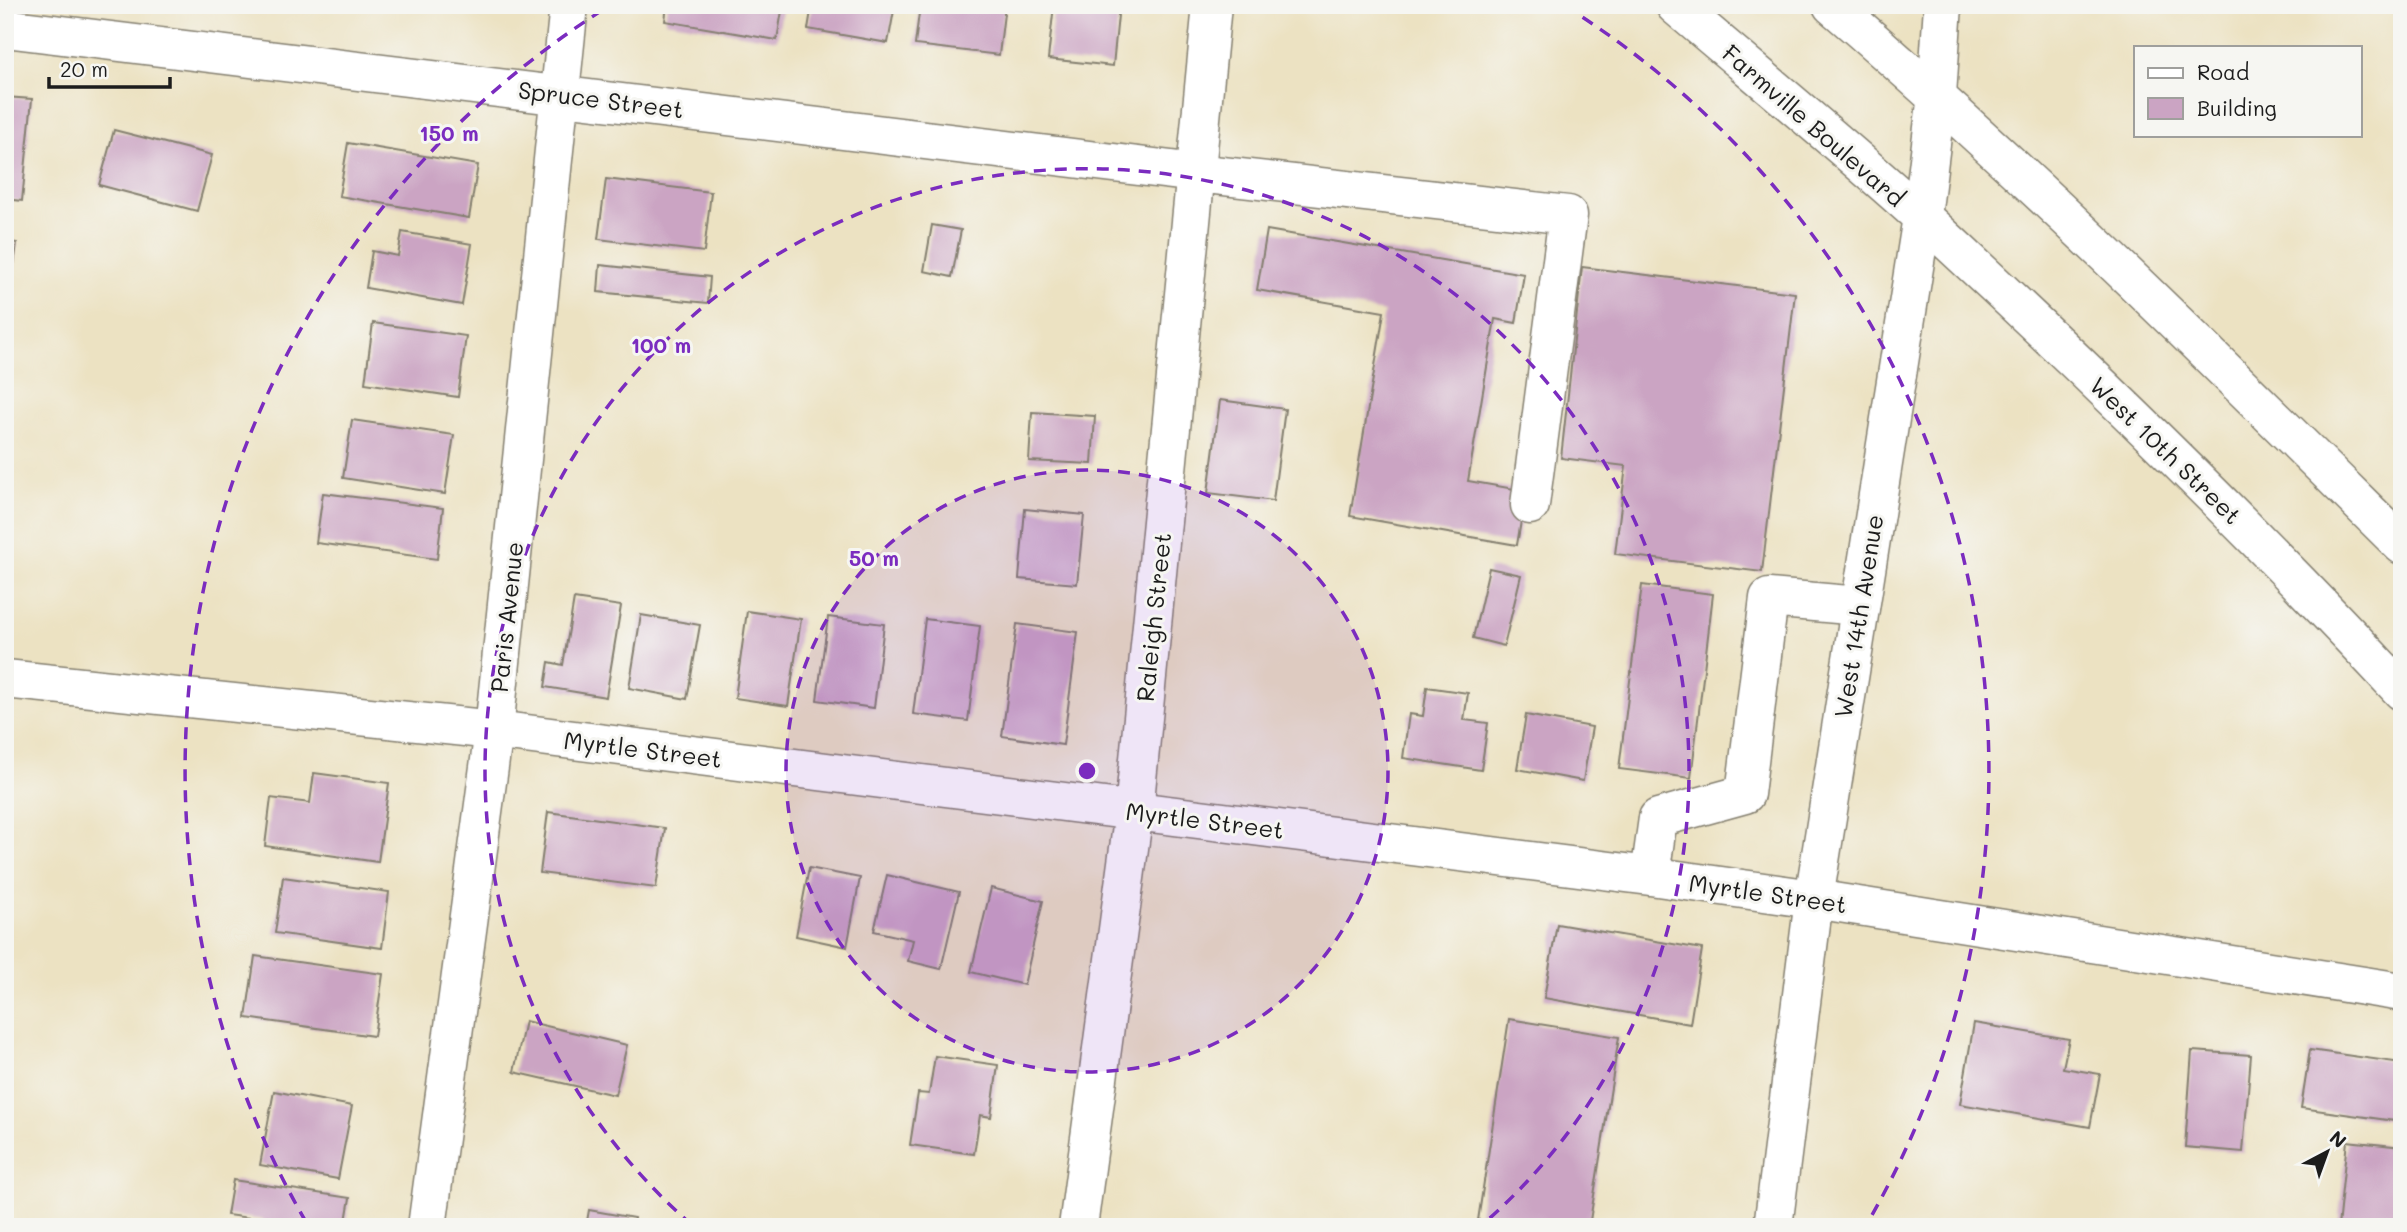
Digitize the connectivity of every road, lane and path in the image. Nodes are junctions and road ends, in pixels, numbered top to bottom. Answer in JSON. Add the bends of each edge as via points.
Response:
{"nodes":[{"id":1,"x":569,"y":5,"type":"edge"},
{"id":2,"x":1212,"y":5,"type":"edge"},
{"id":3,"x":1675,"y":5,"type":"edge"},
{"id":4,"x":1832,"y":5,"type":"edge"},
{"id":5,"x":1943,"y":5,"type":"edge"},
{"id":6,"x":5,"y":28,"type":"edge"},
{"id":7,"x":559,"y":93,"type":"junction"},
{"id":8,"x":1937,"y":95,"type":"junction"},
{"id":9,"x":1196,"y":173,"type":"junction"},
{"id":10,"x":1922,"y":217,"type":"junction"},
{"id":11,"x":1530,"y":505,"type":"dead end"},
{"id":12,"x":2402,"y":545,"type":"edge"},
{"id":13,"x":1860,"y":606,"type":"junction"},
{"id":14,"x":5,"y":678,"type":"edge"},
{"id":15,"x":2402,"y":691,"type":"edge"},
{"id":16,"x":494,"y":730,"type":"junction"},
{"id":17,"x":1134,"y":811,"type":"junction"},
{"id":18,"x":1650,"y":876,"type":"junction"},
{"id":19,"x":1814,"y":899,"type":"junction"},
{"id":20,"x":2402,"y":992,"type":"edge"},
{"id":21,"x":427,"y":1227,"type":"edge"},
{"id":22,"x":1078,"y":1227,"type":"edge"},
{"id":23,"x":1773,"y":1227,"type":"edge"}],
"edges":[{"from":1,"to":7,"type":"street","name":"Paris Avenue"},
{"from":2,"to":9,"type":"street","name":"Raleigh Street"},
{"from":3,"to":10,"type":"street","name":"Farmville Boulevard"},
{"from":4,"to":8,"type":"street"},
{"from":5,"to":8,"type":"street","name":"West 14th Avenue"},
{"from":6,"to":7,"type":"street","name":"Spruce Street"},
{"from":7,"to":9,"type":"street","name":"Spruce Street"},
{"from":7,"to":16,"type":"street","name":"Paris Avenue"},
{"from":8,"to":10,"type":"street","name":"West 14th Avenue"},
{"from":8,"to":12,"type":"street","via":[[2147,293]]},
{"from":9,"to":11,"type":"street","name":"Spruce Street","via":[[1568,215]]},
{"from":9,"to":17,"type":"street","name":"Raleigh Street"},
{"from":10,"to":13,"type":"street","name":"West 14th Avenue"},
{"from":10,"to":15,"type":"street","name":"West 10th Street","via":[[2241,523]]},
{"from":13,"to":18,"type":"street","via":[[1769,598],[1745,794],[1658,818]]},
{"from":13,"to":19,"type":"street","name":"West 14th Avenue"},
{"from":14,"to":16,"type":"street","name":"Myrtle Street"},
{"from":16,"to":17,"type":"street","name":"Myrtle Street"},
{"from":16,"to":21,"type":"street","name":"Paris Avenue"},
{"from":17,"to":18,"type":"street","name":"Myrtle Street"},
{"from":17,"to":22,"type":"street","name":"Raleigh Street"},
{"from":18,"to":19,"type":"street","name":"Myrtle Street"},
{"from":19,"to":20,"type":"street","name":"Myrtle Street"},
{"from":19,"to":23,"type":"street","name":"West 14th Avenue"}]}
